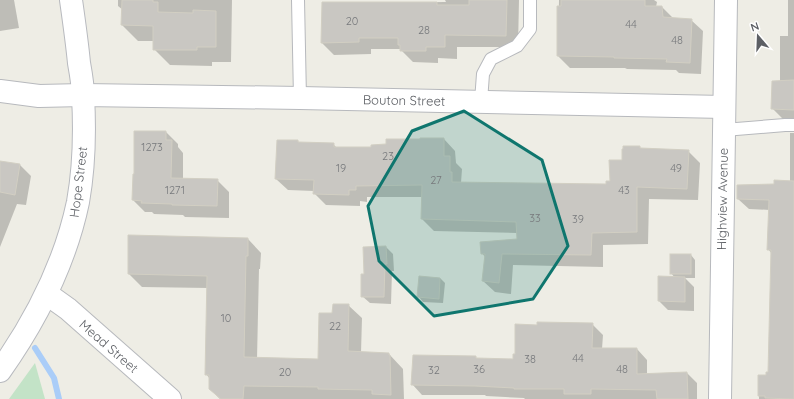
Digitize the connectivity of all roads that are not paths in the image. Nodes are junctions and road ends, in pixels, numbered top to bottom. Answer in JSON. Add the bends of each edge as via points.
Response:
{"nodes":[{"id":1,"x":71,"y":0,"type":"edge"},
{"id":2,"x":298,"y":0,"type":"edge"},
{"id":3,"x":530,"y":0,"type":"edge"},
{"id":4,"x":726,"y":0,"type":"edge"},
{"id":5,"x":0,"y":91,"type":"edge"},
{"id":6,"x":83,"y":95,"type":"junction"},
{"id":7,"x":300,"y":98,"type":"junction"},
{"id":8,"x":481,"y":101,"type":"junction"},
{"id":9,"x":724,"y":106,"type":"junction"},
{"id":10,"x":794,"y":125,"type":"edge"},
{"id":11,"x":724,"y":130,"type":"junction"},
{"id":12,"x":47,"y":294,"type":"junction"},
{"id":13,"x":0,"y":371,"type":"edge"},
{"id":14,"x":166,"y":398,"type":"edge"},
{"id":15,"x":720,"y":399,"type":"edge"}],
"edges":[{"from":1,"to":6,"type":"street","name":"Hope Street"},
{"from":2,"to":7,"type":"lane"},
{"from":3,"to":8,"type":"lane","via":[[530,29],[517,46],[491,59],[483,74]]},
{"from":4,"to":9,"type":"street","name":"Highview Avenue"},
{"from":5,"to":6,"type":"street","name":"Bouton Street","via":[[39,96]]},
{"from":6,"to":7,"type":"street","name":"Bouton Street"},
{"from":6,"to":12,"type":"street","name":"Hope Street","via":[[83,144],[78,202],[63,254]]},
{"from":7,"to":8,"type":"street","name":"Bouton Street"},
{"from":8,"to":9,"type":"street","name":"Bouton Street"},
{"from":9,"to":11,"type":"street","name":"Highview Avenue"},
{"from":10,"to":11,"type":"lane"},
{"from":11,"to":15,"type":"street","name":"Highview Avenue"},
{"from":12,"to":13,"type":"street","name":"Hope Street"},
{"from":12,"to":14,"type":"street","name":"Mead Street"}]}
